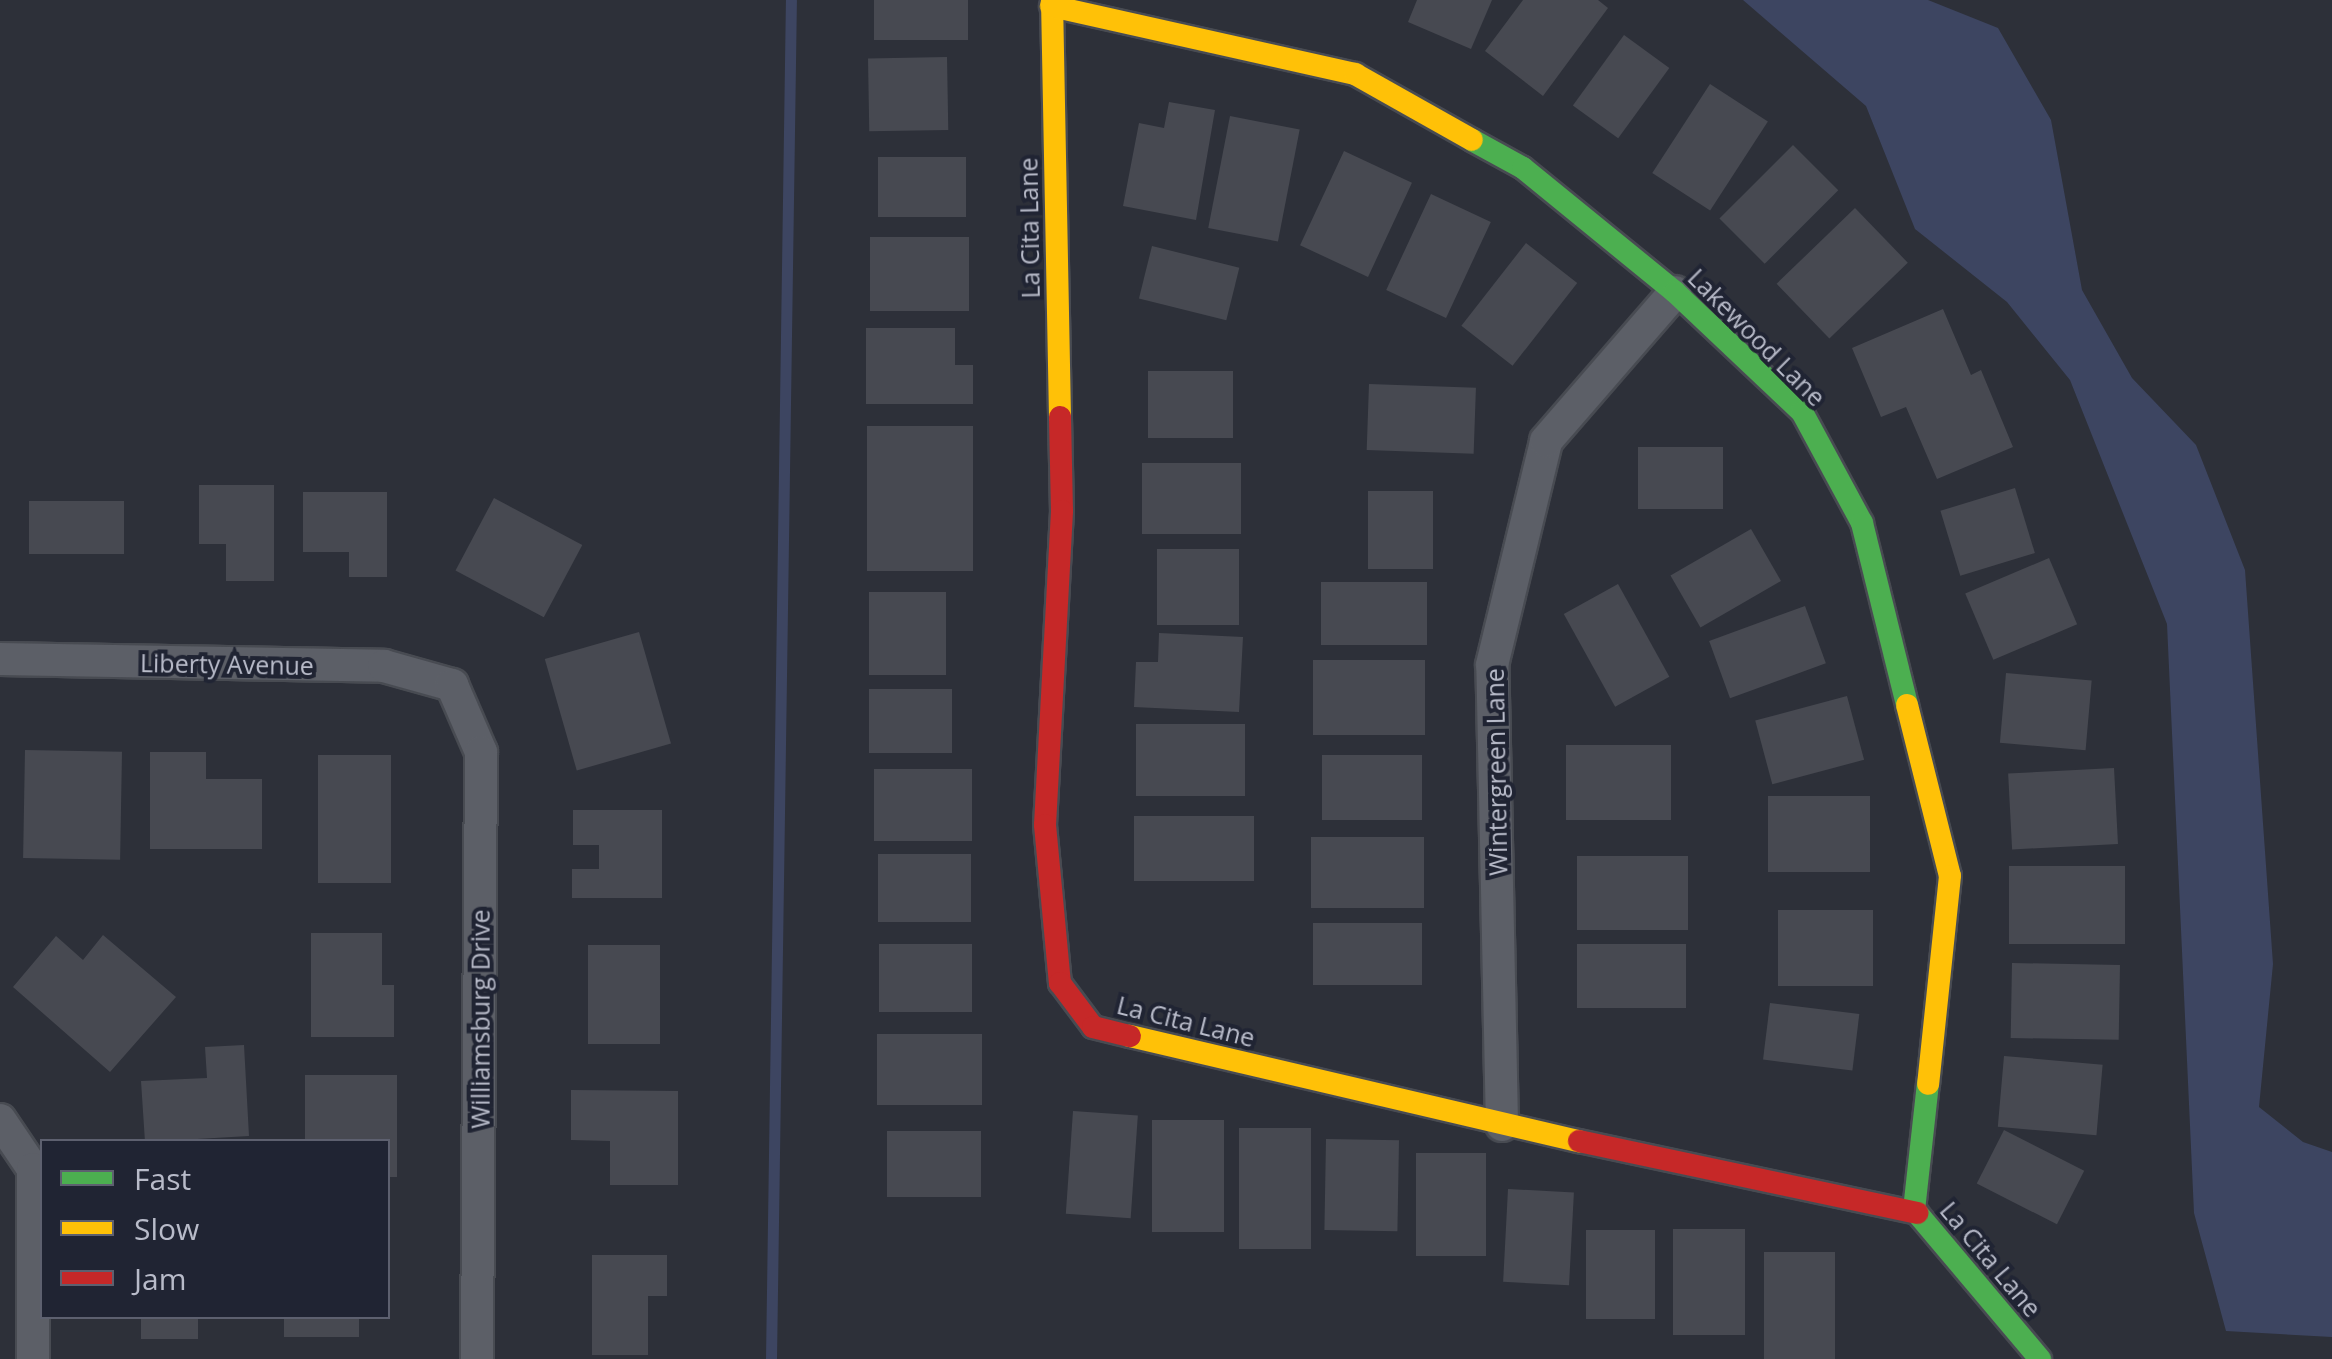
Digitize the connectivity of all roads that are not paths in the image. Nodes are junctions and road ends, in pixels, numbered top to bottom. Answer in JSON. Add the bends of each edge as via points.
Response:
{"nodes":[{"id":1,"x":1052,"y":3,"type":"edge"},
{"id":2,"x":1675,"y":292,"type":"junction"},
{"id":3,"x":0,"y":660,"type":"edge"},
{"id":4,"x":452,"y":685,"type":"joint"},
{"id":5,"x":1,"y":1120,"type":"edge"},
{"id":6,"x":1502,"y":1125,"type":"junction"},
{"id":7,"x":1914,"y":1210,"type":"junction"},
{"id":8,"x":33,"y":1359,"type":"edge"},
{"id":9,"x":477,"y":1359,"type":"edge"},
{"id":10,"x":2040,"y":1359,"type":"edge"}],
"edges":[{"from":1,"to":2,"type":"street","name":"Lakewood Lane","via":[[1355,74],[1523,168]]},
{"from":1,"to":6,"type":"street","name":"La Cita Lane","via":[[1062,511],[1045,825],[1060,983],[1093,1027]]},
{"from":2,"to":6,"type":"street","name":"Wintergreen Lane","via":[[1546,441],[1492,665]]},
{"from":2,"to":7,"type":"street","name":"Lakewood Lane","via":[[1802,412],[1862,522],[1950,876]]},
{"from":3,"to":4,"type":"street","name":"Liberty Avenue","via":[[384,666]]},
{"from":4,"to":9,"type":"street","name":"Williamsburg Drive","via":[[482,752]]},
{"from":5,"to":8,"type":"street","via":[[33,1170]]},
{"from":6,"to":7,"type":"street","name":"La Cita Lane"},
{"from":7,"to":10,"type":"street","name":"La Cita Lane"}]}
